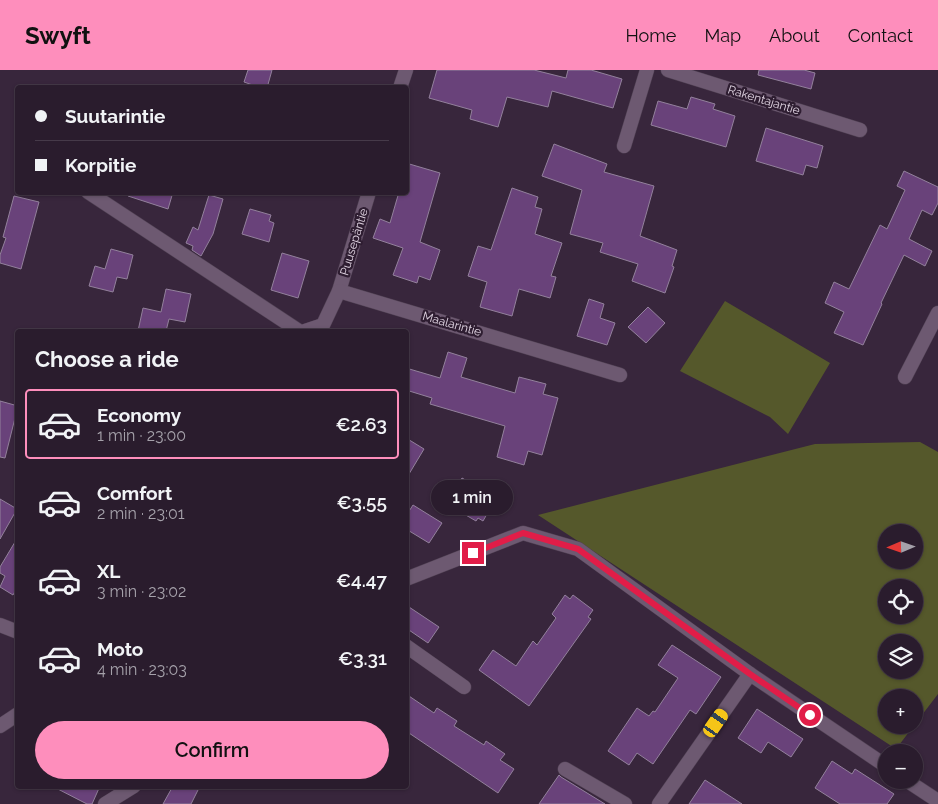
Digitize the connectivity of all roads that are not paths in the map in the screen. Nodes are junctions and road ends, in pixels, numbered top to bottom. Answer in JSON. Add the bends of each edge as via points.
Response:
{"nodes":[{"id":1,"x":406,"y":70,"type":"edge"},
{"id":2,"x":647,"y":70,"type":"edge"},
{"id":3,"x":668,"y":70,"type":"edge"},
{"id":4,"x":401,"y":85,"type":"edge"},
{"id":5,"x":860,"y":130,"type":"dead end"},
{"id":6,"x":624,"y":146,"type":"dead end"},
{"id":7,"x":93,"y":195,"type":"edge"},
{"id":8,"x":368,"y":195,"type":"edge"},
{"id":9,"x":339,"y":291,"type":"junction"},
{"id":10,"x":938,"y":313,"type":"edge"},
{"id":11,"x":296,"y":329,"type":"edge"},
{"id":12,"x":310,"y":329,"type":"edge"},
{"id":13,"x":620,"y":375,"type":"dead end"},
{"id":14,"x":905,"y":377,"type":"dead end"},
{"id":15,"x":409,"y":578,"type":"edge"},
{"id":16,"x":0,"y":625,"type":"edge"},
{"id":17,"x":15,"y":631,"type":"edge"},
{"id":18,"x":409,"y":648,"type":"edge"},
{"id":19,"x":750,"y":674,"type":"junction"},
{"id":20,"x":464,"y":687,"type":"dead end"},
{"id":21,"x":15,"y":716,"type":"edge"},
{"id":22,"x":0,"y":726,"type":"edge"},
{"id":23,"x":878,"y":761,"type":"edge"},
{"id":24,"x":565,"y":768,"type":"dead end"},
{"id":25,"x":129,"y":789,"type":"edge"},
{"id":26,"x":920,"y":789,"type":"edge"},
{"id":27,"x":938,"y":801,"type":"edge"},
{"id":28,"x":105,"y":804,"type":"edge"},
{"id":29,"x":625,"y":804,"type":"edge"},
{"id":30,"x":659,"y":804,"type":"edge"}],
"edges":[{"from":1,"to":4,"type":"street"},
{"from":2,"to":6,"type":"street"},
{"from":3,"to":5,"type":"street","name":"Rakentajantie"},
{"from":7,"to":11,"type":"street"},
{"from":8,"to":9,"type":"street","name":"Puusepäntie"},
{"from":9,"to":12,"type":"street","via":[[323,325]]},
{"from":9,"to":13,"type":"street","name":"Maalarintie"},
{"from":10,"to":14,"type":"street"},
{"from":15,"to":19,"type":"street","via":[[523,533],[578,549]]},
{"from":16,"to":17,"type":"street"},
{"from":18,"to":20,"type":"street"},
{"from":19,"to":23,"type":"street"},
{"from":19,"to":30,"type":"street"},
{"from":21,"to":22,"type":"street"},
{"from":24,"to":29,"type":"street"},
{"from":25,"to":28,"type":"street"},
{"from":26,"to":27,"type":"street"}]}
